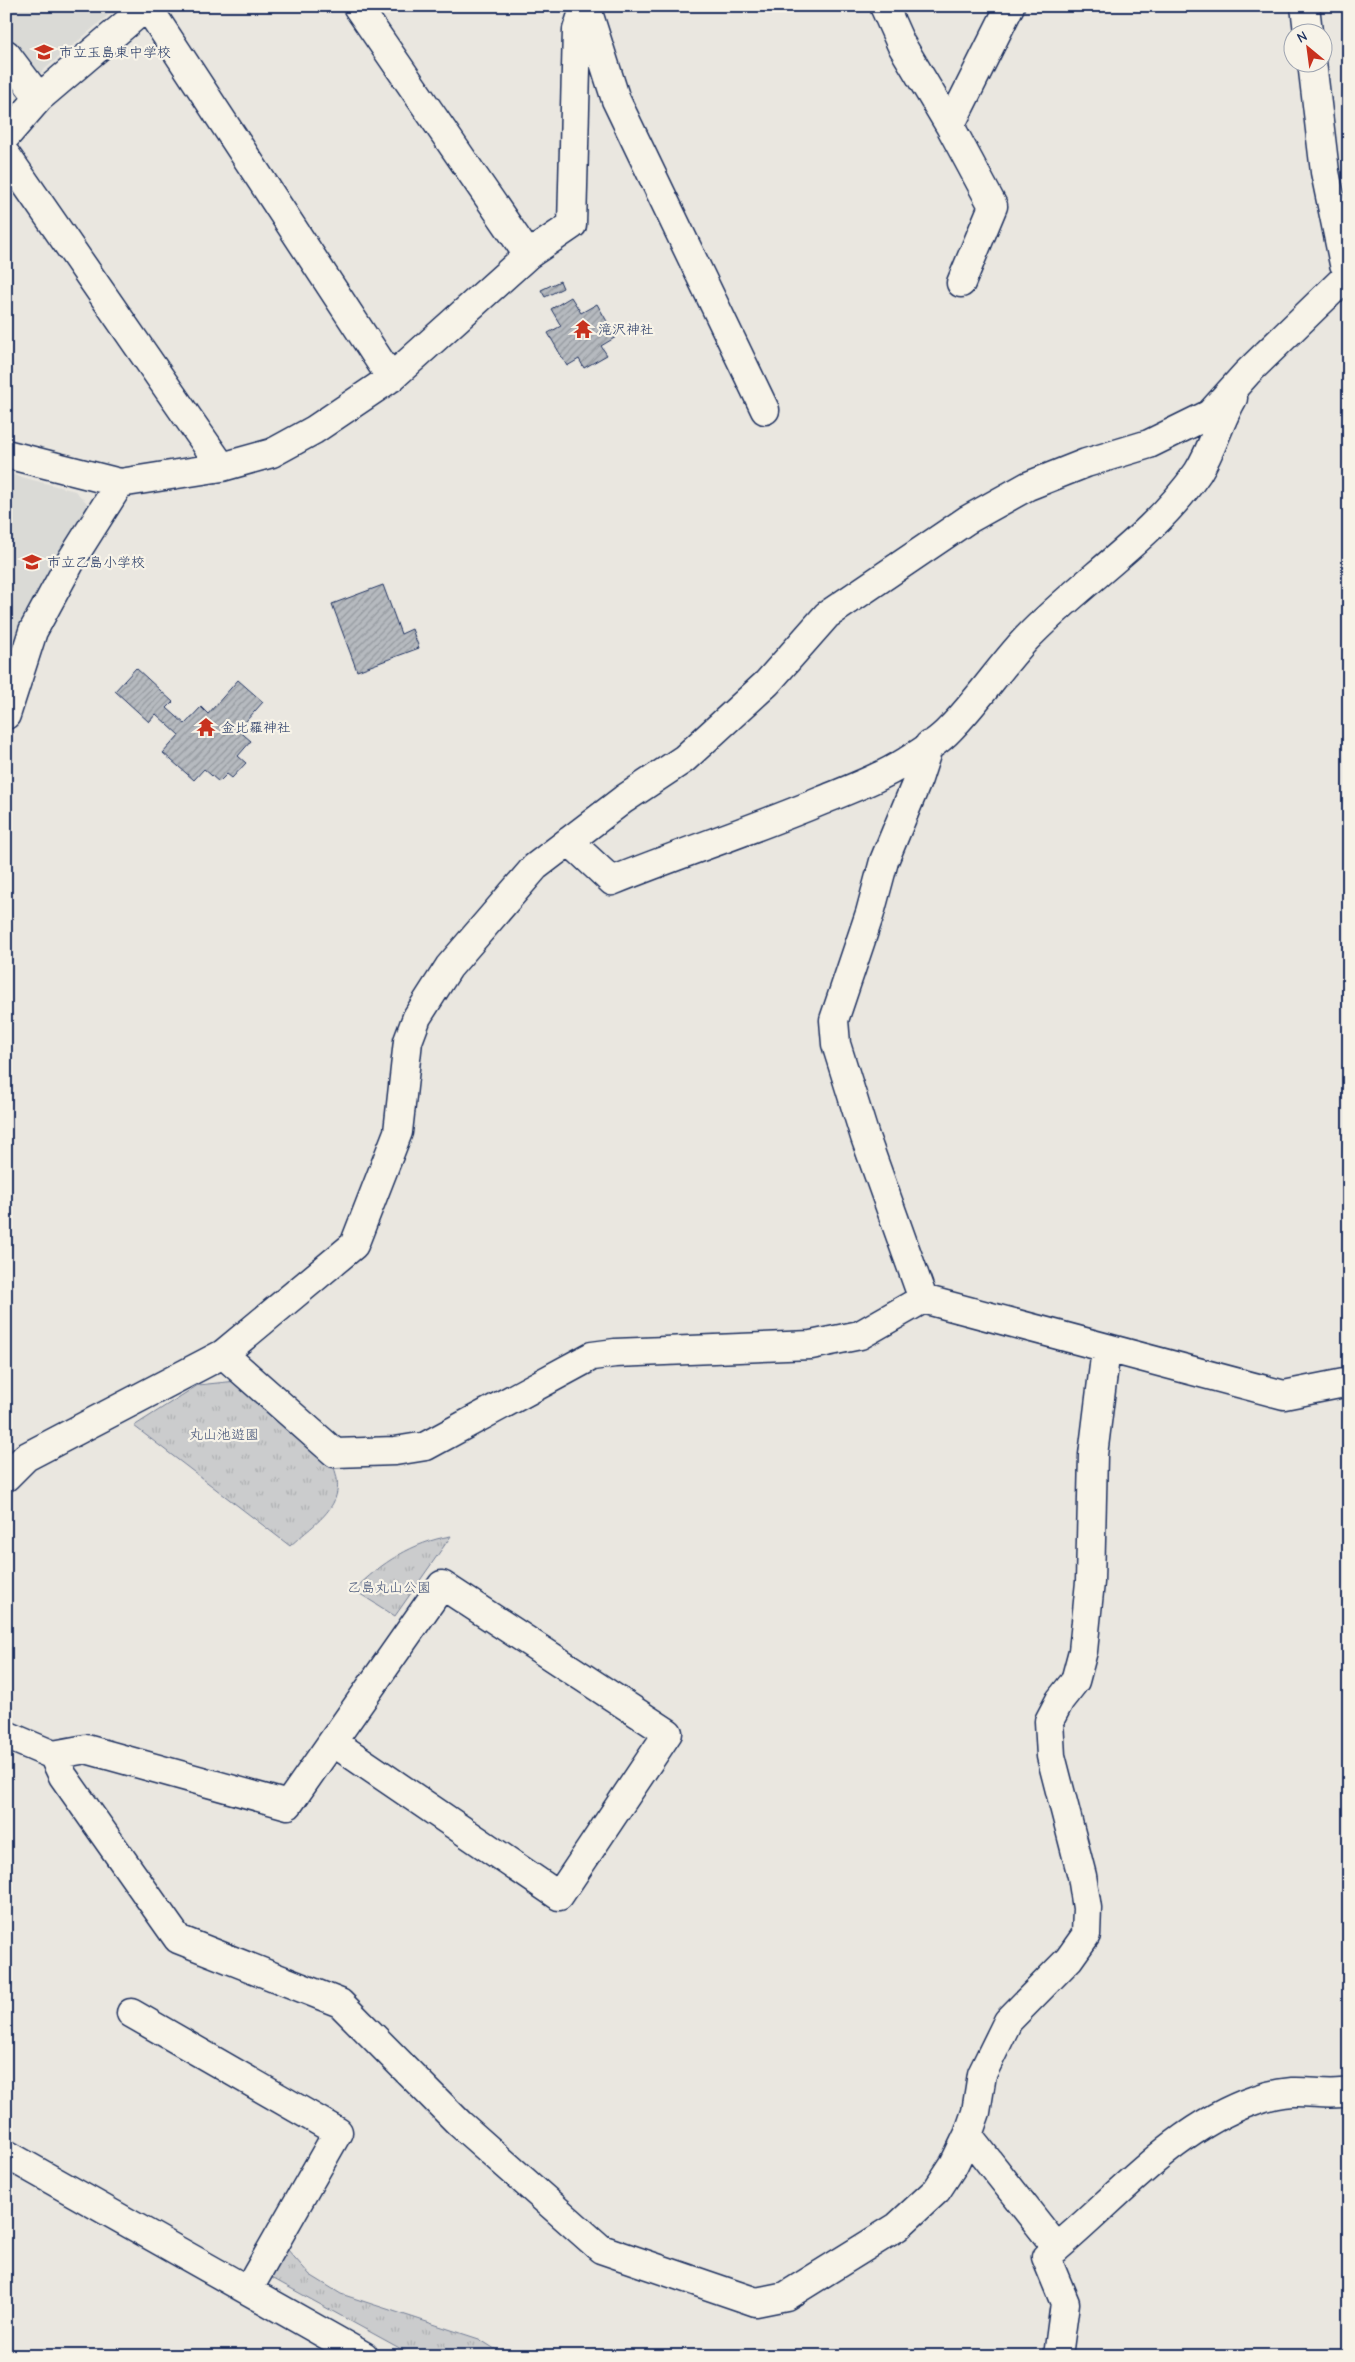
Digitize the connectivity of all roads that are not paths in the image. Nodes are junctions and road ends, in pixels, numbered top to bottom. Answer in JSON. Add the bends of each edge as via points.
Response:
{"nodes":[{"id":1,"x":358,"y":6,"type":"edge"},
{"id":2,"x":586,"y":6,"type":"edge"},
{"id":3,"x":884,"y":6,"type":"edge"},
{"id":4,"x":1010,"y":6,"type":"edge"},
{"id":5,"x":1305,"y":6,"type":"edge"},
{"id":6,"x":1307,"y":22,"type":"edge"},
{"id":7,"x":6,"y":54,"type":"edge"},
{"id":8,"x":1313,"y":72,"type":"edge"},
{"id":9,"x":39,"y":98,"type":"junction"},
{"id":10,"x":950,"y":126,"type":"junction"},
{"id":11,"x":6,"y":136,"type":"edge"},
{"id":12,"x":6,"y":155,"type":"edge"},
{"id":13,"x":528,"y":255,"type":"junction"},
{"id":14,"x":1349,"y":273,"type":"edge"},
{"id":15,"x":960,"y":283,"type":"dead end"},
{"id":16,"x":1247,"y":373,"type":"junction"},
{"id":17,"x":391,"y":378,"type":"junction"},
{"id":18,"x":765,"y":410,"type":"dead end"},
{"id":19,"x":6,"y":454,"type":"edge"},
{"id":20,"x":222,"y":467,"type":"junction"},
{"id":21,"x":120,"y":483,"type":"junction"},
{"id":22,"x":6,"y":716,"type":"edge"},
{"id":23,"x":929,"y":745,"type":"junction"},
{"id":24,"x":569,"y":841,"type":"junction"},
{"id":25,"x":923,"y":1298,"type":"junction"},
{"id":26,"x":1106,"y":1349,"type":"junction"},
{"id":27,"x":223,"y":1354,"type":"junction"},
{"id":28,"x":1349,"y":1382,"type":"edge"},
{"id":29,"x":6,"y":1477,"type":"edge"},
{"id":30,"x":6,"y":1735,"type":"edge"},
{"id":31,"x":333,"y":1742,"type":"junction"},
{"id":32,"x":53,"y":1755,"type":"junction"},
{"id":33,"x":131,"y":2013,"type":"dead end"},
{"id":34,"x":1349,"y":2092,"type":"edge"},
{"id":35,"x":968,"y":2135,"type":"junction"},
{"id":36,"x":6,"y":2154,"type":"edge"},
{"id":37,"x":1057,"y":2248,"type":"junction"},
{"id":38,"x":248,"y":2290,"type":"junction"},
{"id":39,"x":364,"y":2356,"type":"edge"},
{"id":40,"x":1058,"y":2356,"type":"edge"}],
"edges":[{"from":1,"to":13,"type":"street"},
{"from":2,"to":13,"type":"street","via":[[577,30],[572,225]]},
{"from":2,"to":18,"type":"street","via":[[616,100]]},
{"from":3,"to":10,"type":"street","via":[[901,44]]},
{"from":4,"to":10,"type":"street"},
{"from":5,"to":6,"type":"street"},
{"from":7,"to":9,"type":"street"},
{"from":8,"to":14,"type":"street","via":[[1325,172],[1344,264]]},
{"from":9,"to":11,"type":"street"},
{"from":9,"to":17,"type":"street","via":[[147,6]]},
{"from":10,"to":15,"type":"street","via":[[992,206]]},
{"from":12,"to":20,"type":"street"},
{"from":13,"to":17,"type":"street"},
{"from":14,"to":16,"type":"street"},
{"from":16,"to":23,"type":"street","via":[[1222,417],[1214,444],[1198,472],[1174,501],[1147,531],[1025,640],[948,731]]},
{"from":16,"to":24,"type":"street","via":[[1210,414],[1149,444],[1086,463],[1028,486],[967,520],[859,592],[827,615],[767,683],[684,759]]},
{"from":17,"to":20,"type":"street","via":[[314,430],[272,453]]},
{"from":19,"to":21,"type":"street"},
{"from":20,"to":21,"type":"street"},
{"from":21,"to":22,"type":"street","via":[[72,559],[33,631]]},
{"from":23,"to":24,"type":"street","via":[[906,762],[858,786],[753,830],[709,843],[612,881]]},
{"from":23,"to":25,"type":"street","via":[[884,861],[834,1020],[836,1044],[865,1137]]},
{"from":24,"to":27,"type":"street","via":[[535,867],[478,932],[448,967],[417,1017],[408,1041],[398,1132],[354,1245]]},
{"from":25,"to":26,"type":"street"},
{"from":25,"to":27,"type":"street","via":[[860,1335],[811,1345],[592,1356],[426,1446],[396,1452],[335,1453]]},
{"from":26,"to":28,"type":"street","via":[[1284,1395]]},
{"from":26,"to":35,"type":"street","via":[[1093,1455],[1090,1582],[1083,1651],[1075,1682],[1049,1721],[1051,1756],[1082,1876],[1087,1908],[1086,1935],[1069,1959],[1008,2021],[982,2074],[976,2112]]},
{"from":27,"to":29,"type":"street","via":[[26,1457]]},
{"from":30,"to":32,"type":"street"},
{"from":31,"to":31,"type":"street","via":[[442,1585],[668,1733],[559,1896]]},
{"from":31,"to":32,"type":"street","via":[[288,1805],[86,1749]]},
{"from":32,"to":35,"type":"street","via":[[63,1776],[178,1939],[340,2003],[460,2124],[602,2249],[756,2302],[786,2296],[897,2227],[937,2190]]},
{"from":33,"to":38,"type":"street","via":[[338,2132]]},
{"from":34,"to":37,"type":"street","via":[[1335,2095],[1292,2092],[1256,2100],[1218,2114],[1181,2138]]},
{"from":35,"to":37,"type":"street"},
{"from":36,"to":38,"type":"street"},
{"from":37,"to":40,"type":"street","via":[[1046,2257],[1065,2303]]},
{"from":38,"to":39,"type":"street"}]}
